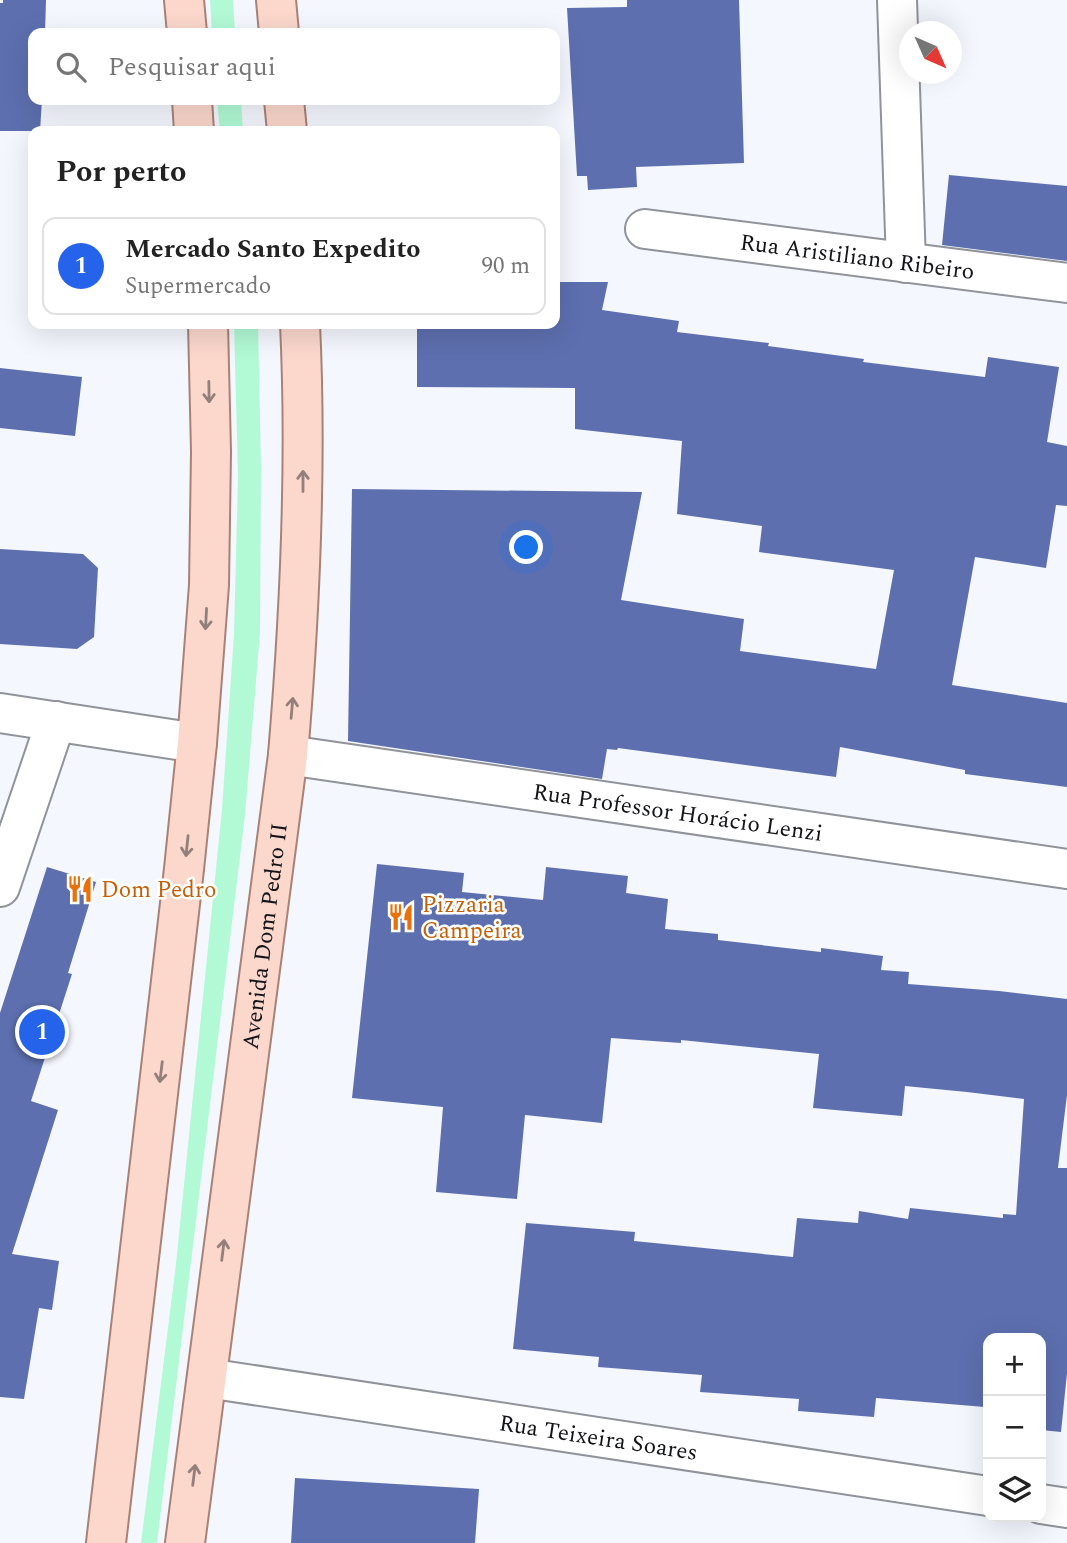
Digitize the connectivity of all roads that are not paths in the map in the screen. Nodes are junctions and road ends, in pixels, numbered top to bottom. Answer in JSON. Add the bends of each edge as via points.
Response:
{"nodes":[{"id":1,"x":184,"y":0,"type":"edge"},
{"id":2,"x":276,"y":0,"type":"edge"},
{"id":3,"x":897,"y":0,"type":"edge"},
{"id":4,"x":187,"y":28,"type":"edge"},
{"id":5,"x":279,"y":28,"type":"edge"},
{"id":6,"x":192,"y":105,"type":"edge"},
{"id":7,"x":285,"y":105,"type":"edge"},
{"id":8,"x":194,"y":126,"type":"edge"},
{"id":9,"x":287,"y":126,"type":"edge"},
{"id":10,"x":645,"y":229,"type":"dead end"},
{"id":11,"x":906,"y":263,"type":"junction"},
{"id":12,"x":1067,"y":284,"type":"edge"},
{"id":13,"x":208,"y":329,"type":"edge"},
{"id":14,"x":300,"y":329,"type":"edge"},
{"id":15,"x":0,"y":713,"type":"edge"},
{"id":16,"x":56,"y":722,"type":"junction"},
{"id":17,"x":197,"y":743,"type":"junction"},
{"id":18,"x":288,"y":755,"type":"junction"},
{"id":19,"x":1067,"y":869,"type":"edge"},
{"id":20,"x":0,"y":887,"type":"edge"},
{"id":21,"x":206,"y":1378,"type":"junction"},
{"id":22,"x":983,"y":1495,"type":"edge"},
{"id":23,"x":1046,"y":1505,"type":"edge"},
{"id":24,"x":1067,"y":1508,"type":"edge"},
{"id":25,"x":106,"y":1543,"type":"edge"},
{"id":26,"x":185,"y":1543,"type":"edge"}],
"edges":[{"from":1,"to":4,"type":"main road"},
{"from":2,"to":5,"type":"main road"},
{"from":3,"to":11,"type":"street"},
{"from":6,"to":8,"type":"main road"},
{"from":7,"to":9,"type":"main road"},
{"from":10,"to":11,"type":"street","name":"Rua Aristiliano Ribeiro"},
{"from":11,"to":12,"type":"street","name":"Rua Aristiliano Ribeiro"},
{"from":13,"to":17,"type":"main road","one_way":true,"via":[[209,571]]},
{"from":18,"to":14,"type":"main road","name":"Avenida Dom Pedro II","one_way":true,"via":[[303,494]]},
{"from":15,"to":16,"type":"street"},
{"from":16,"to":17,"type":"street"},
{"from":16,"to":20,"type":"street"},
{"from":17,"to":25,"type":"main road","one_way":true},
{"from":18,"to":19,"type":"street","name":"Rua Professor Horácio Lenzi"},
{"from":21,"to":18,"type":"main road","name":"Avenida Dom Pedro II","one_way":true},
{"from":21,"to":22,"type":"street","name":"Rua Teixeira Soares"},
{"from":26,"to":21,"type":"main road","name":"Avenida Dom Pedro II","one_way":true},
{"from":23,"to":24,"type":"street"}]}
